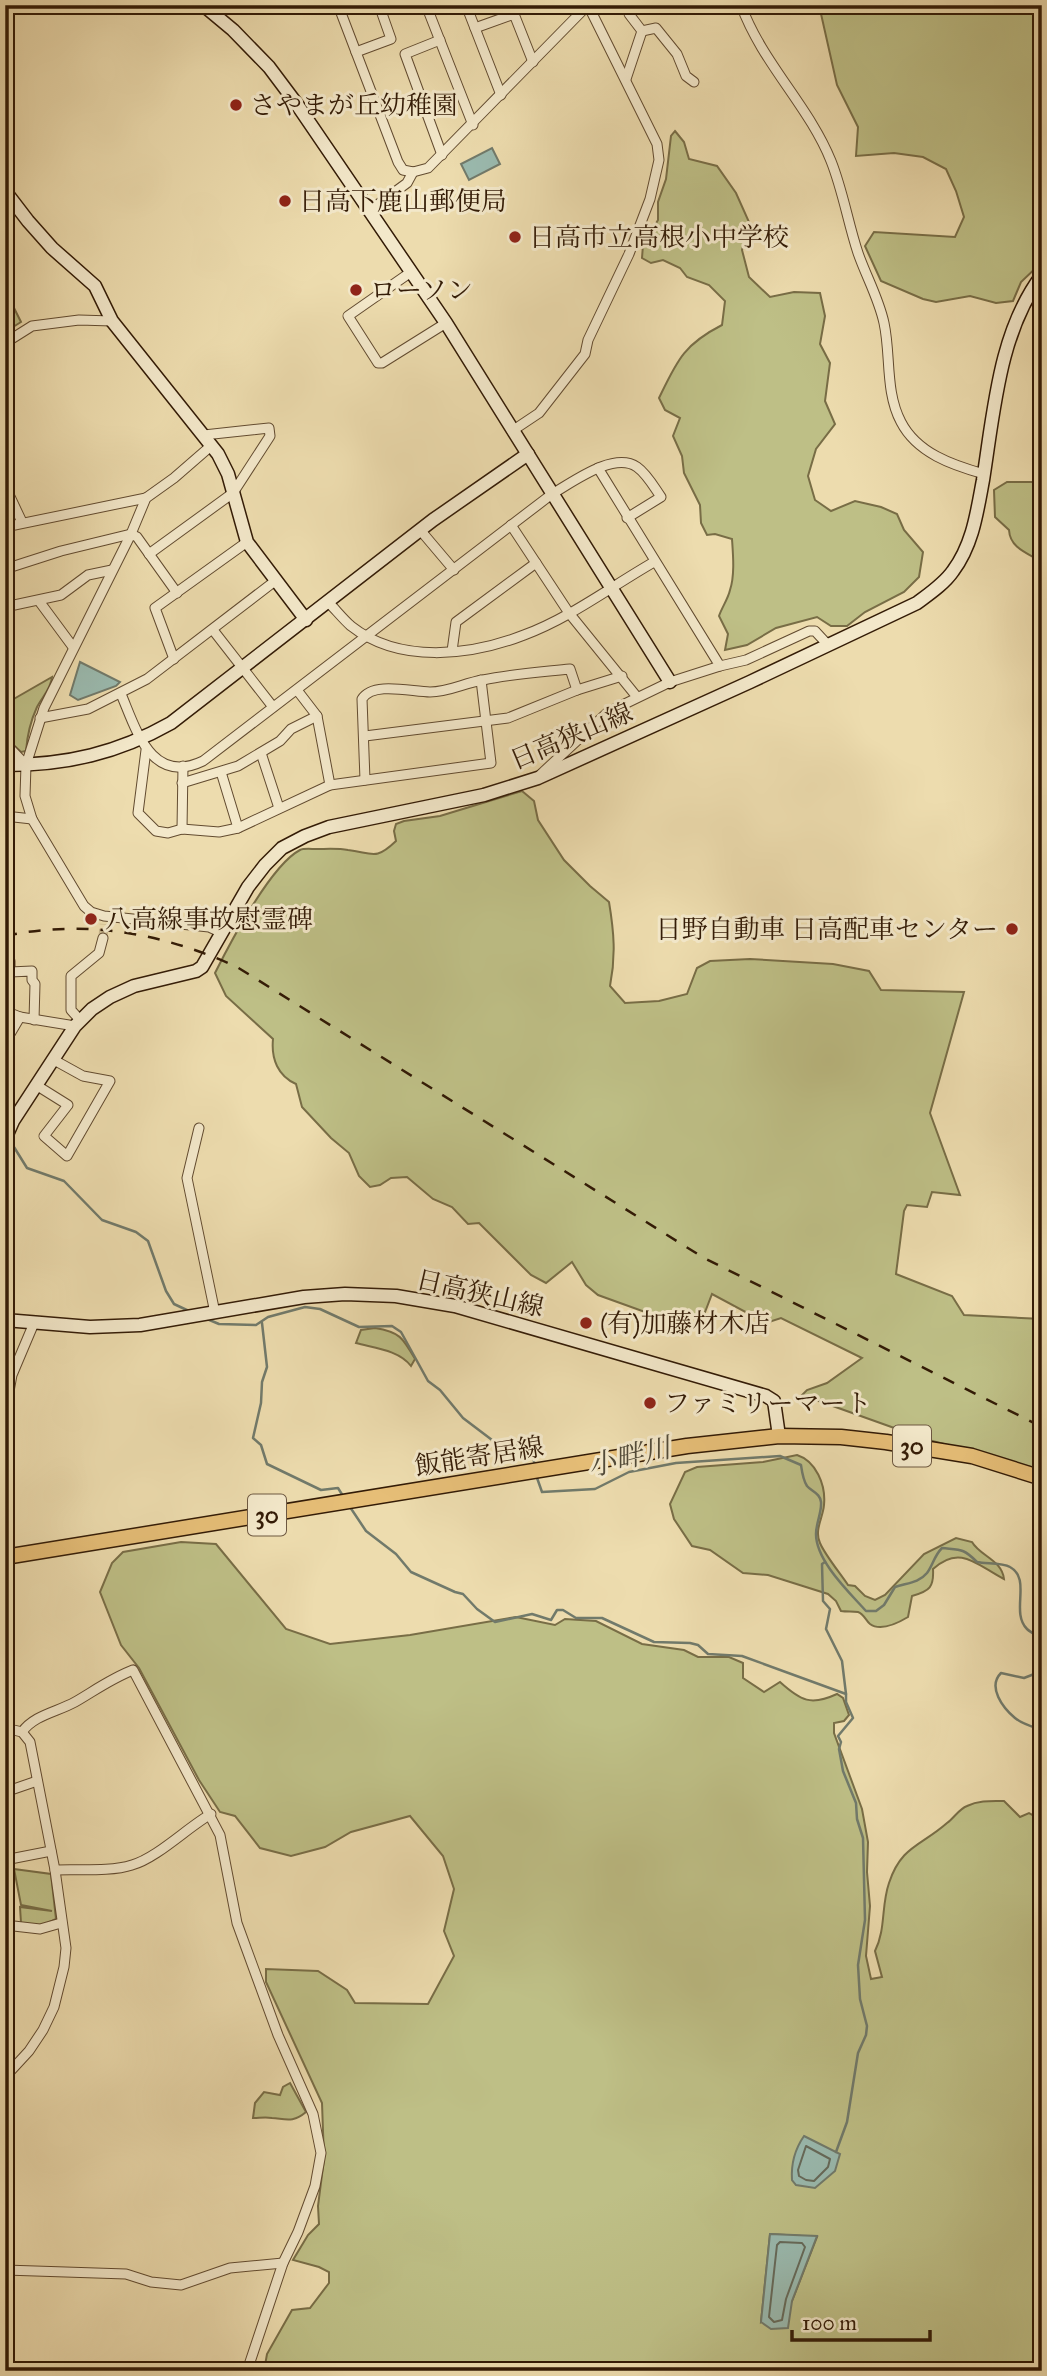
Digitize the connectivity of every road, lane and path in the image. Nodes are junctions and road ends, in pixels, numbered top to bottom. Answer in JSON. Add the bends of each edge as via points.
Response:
{"nodes":[{"id":1,"x":203,"y":5,"type":"edge"},
{"id":2,"x":338,"y":5,"type":"edge"},
{"id":3,"x":379,"y":5,"type":"edge"},
{"id":4,"x":426,"y":5,"type":"edge"},
{"id":5,"x":466,"y":5,"type":"edge"},
{"id":6,"x":741,"y":5,"type":"edge"},
{"id":7,"x":581,"y":7,"type":"edge"},
{"id":8,"x":629,"y":14,"type":"dead end"},
{"id":9,"x":475,"y":28,"type":"junction"},
{"id":10,"x":642,"y":31,"type":"junction"},
{"id":11,"x":440,"y":40,"type":"junction"},
{"id":12,"x":356,"y":52,"type":"junction"},
{"id":13,"x":533,"y":62,"type":"junction"},
{"id":14,"x":626,"y":79,"type":"junction"},
{"id":15,"x":694,"y":82,"type":"dead end"},
{"id":16,"x":501,"y":95,"type":"junction"},
{"id":17,"x":473,"y":125,"type":"junction"},
{"id":18,"x":442,"y":155,"type":"junction"},
{"id":19,"x":413,"y":172,"type":"junction"},
{"id":20,"x":5,"y":191,"type":"edge"},
{"id":21,"x":369,"y":211,"type":"junction"},
{"id":22,"x":411,"y":272,"type":"junction"},
{"id":23,"x":1042,"y":275,"type":"edge"},
{"id":24,"x":112,"y":321,"type":"junction"},
{"id":25,"x":446,"y":323,"type":"junction"},
{"id":26,"x":5,"y":343,"type":"edge"},
{"id":27,"x":512,"y":431,"type":"junction"},
{"id":28,"x":208,"y":440,"type":"junction"},
{"id":29,"x":527,"y":454,"type":"junction"},
{"id":30,"x":598,"y":468,"type":"junction"},
{"id":31,"x":984,"y":474,"type":"junction"},
{"id":32,"x":5,"y":486,"type":"edge"},
{"id":33,"x":233,"y":493,"type":"junction"},
{"id":34,"x":552,"y":494,"type":"junction"},
{"id":35,"x":146,"y":498,"type":"junction"},
{"id":36,"x":627,"y":518,"type":"junction"},
{"id":37,"x":22,"y":522,"type":"junction"},
{"id":38,"x":511,"y":525,"type":"junction"},
{"id":39,"x":5,"y":527,"type":"edge"},
{"id":40,"x":421,"y":531,"type":"junction"},
{"id":41,"x":131,"y":534,"type":"junction"},
{"id":42,"x":247,"y":542,"type":"junction"},
{"id":43,"x":149,"y":554,"type":"junction"},
{"id":44,"x":654,"y":562,"type":"junction"},
{"id":45,"x":536,"y":563,"type":"junction"},
{"id":46,"x":5,"y":569,"type":"edge"},
{"id":47,"x":112,"y":570,"type":"junction"},
{"id":48,"x":454,"y":570,"type":"junction"},
{"id":49,"x":275,"y":581,"type":"junction"},
{"id":50,"x":610,"y":587,"type":"junction"},
{"id":51,"x":177,"y":593,"type":"junction"},
{"id":52,"x":39,"y":601,"type":"junction"},
{"id":53,"x":329,"y":603,"type":"junction"},
{"id":54,"x":5,"y":607,"type":"edge"},
{"id":55,"x":569,"y":613,"type":"junction"},
{"id":56,"x":306,"y":620,"type":"junction"},
{"id":57,"x":213,"y":631,"type":"junction"},
{"id":58,"x":367,"y":636,"type":"junction"},
{"id":59,"x":828,"y":645,"type":"junction"},
{"id":60,"x":73,"y":647,"type":"junction"},
{"id":61,"x":452,"y":651,"type":"junction"},
{"id":62,"x":174,"y":659,"type":"junction"},
{"id":63,"x":720,"y":666,"type":"junction"},
{"id":64,"x":242,"y":669,"type":"junction"},
{"id":65,"x":622,"y":676,"type":"junction"},
{"id":66,"x":481,"y":680,"type":"junction"},
{"id":67,"x":670,"y":682,"type":"junction"},
{"id":68,"x":577,"y":690,"type":"junction"},
{"id":69,"x":297,"y":691,"type":"junction"},
{"id":70,"x":121,"y":694,"type":"junction"},
{"id":71,"x":637,"y":697,"type":"junction"},
{"id":72,"x":272,"y":707,"type":"junction"},
{"id":73,"x":317,"y":716,"type":"junction"},
{"id":74,"x":40,"y":718,"type":"junction"},
{"id":75,"x":487,"y":721,"type":"junction"},
{"id":76,"x":365,"y":736,"type":"junction"},
{"id":77,"x":5,"y":743,"type":"edge"},
{"id":78,"x":144,"y":745,"type":"junction"},
{"id":79,"x":261,"y":753,"type":"junction"},
{"id":80,"x":5,"y":765,"type":"edge"},
{"id":81,"x":26,"y":765,"type":"junction"},
{"id":82,"x":183,"y":766,"type":"junction"},
{"id":83,"x":221,"y":772,"type":"junction"},
{"id":84,"x":538,"y":778,"type":"junction"},
{"id":85,"x":365,"y":780,"type":"junction"},
{"id":86,"x":182,"y":783,"type":"junction"},
{"id":87,"x":330,"y":785,"type":"junction"},
{"id":88,"x":279,"y":808,"type":"junction"},
{"id":89,"x":5,"y":816,"type":"edge"},
{"id":90,"x":32,"y":819,"type":"junction"},
{"id":91,"x":238,"y":828,"type":"junction"},
{"id":92,"x":182,"y":829,"type":"junction"},
{"id":93,"x":222,"y":933,"type":"junction"},
{"id":94,"x":103,"y":938,"type":"tunnel mouth"},
{"id":95,"x":10,"y":961,"type":"dead end"},
{"id":96,"x":5,"y":1011,"type":"edge"},
{"id":97,"x":20,"y":1017,"type":"junction"},
{"id":98,"x":34,"y":1020,"type":"junction"},
{"id":99,"x":78,"y":1023,"type":"junction"},
{"id":100,"x":5,"y":1037,"type":"edge"},
{"id":101,"x":54,"y":1060,"type":"junction"},
{"id":102,"x":36,"y":1085,"type":"junction"},
{"id":103,"x":199,"y":1128,"type":"dead end"},
{"id":104,"x":7,"y":1135,"type":"edge"},
{"id":105,"x":211,"y":1314,"type":"junction"},
{"id":106,"x":5,"y":1320,"type":"edge"},
{"id":107,"x":34,"y":1323,"type":"junction"},
{"id":108,"x":5,"y":1413,"type":"edge"},
{"id":109,"x":779,"y":1436,"type":"junction"},
{"id":110,"x":1042,"y":1478,"type":"edge"},
{"id":111,"x":5,"y":1557,"type":"edge"},
{"id":112,"x":5,"y":1728,"type":"edge"},
{"id":113,"x":22,"y":1732,"type":"junction"},
{"id":114,"x":37,"y":1781,"type":"junction"},
{"id":115,"x":5,"y":1792,"type":"edge"},
{"id":116,"x":211,"y":1814,"type":"junction"},
{"id":117,"x":51,"y":1851,"type":"junction"},
{"id":118,"x":5,"y":1860,"type":"edge"},
{"id":119,"x":55,"y":1870,"type":"junction"},
{"id":120,"x":61,"y":1923,"type":"junction"},
{"id":121,"x":5,"y":1925,"type":"edge"},
{"id":122,"x":5,"y":2077,"type":"edge"},
{"id":123,"x":283,"y":2263,"type":"junction"},
{"id":124,"x":5,"y":2270,"type":"edge"},
{"id":125,"x":5,"y":2360,"type":"edge"},
{"id":126,"x":10,"y":2371,"type":"edge"},
{"id":127,"x":247,"y":2371,"type":"edge"}],
"edges":[{"from":1,"to":21,"type":"main road","via":[[269,67]]},
{"from":2,"to":12,"type":"street"},
{"from":3,"to":12,"type":"street","via":[[391,39]]},
{"from":4,"to":11,"type":"street"},
{"from":5,"to":9,"type":"street"},
{"from":6,"to":31,"type":"street","via":[[766,58],[831,162],[884,322],[893,398],[901,422],[934,456]]},
{"from":7,"to":13,"type":"street"},
{"from":7,"to":14,"type":"street","via":[[588,5]]},
{"from":8,"to":10,"type":"street"},
{"from":9,"to":13,"type":"street","via":[[514,14]]},
{"from":9,"to":16,"type":"street"},
{"from":10,"to":14,"type":"street"},
{"from":10,"to":15,"type":"street","via":[[656,28]]},
{"from":11,"to":17,"type":"street"},
{"from":11,"to":18,"type":"street","via":[[405,54]]},
{"from":12,"to":19,"type":"street","via":[[398,162],[403,170]]},
{"from":13,"to":16,"type":"street"},
{"from":14,"to":27,"type":"street","via":[[657,144],[659,160],[650,199],[587,340],[586,354],[539,413]]},
{"from":16,"to":17,"type":"street"},
{"from":17,"to":18,"type":"street"},
{"from":18,"to":19,"type":"street","via":[[428,168]]},
{"from":19,"to":21,"type":"street","via":[[407,183]]},
{"from":20,"to":24,"type":"main road","via":[[52,248],[94,286]]},
{"from":21,"to":22,"type":"main road"},
{"from":22,"to":25,"type":"main road"},
{"from":22,"to":25,"type":"street","via":[[348,316],[378,363]]},
{"from":23,"to":31,"type":"main road","name":"日高狭山線","via":[[1013,331],[998,387]]},
{"from":24,"to":26,"type":"street","via":[[32,326]]},
{"from":24,"to":28,"type":"main road"},
{"from":25,"to":27,"type":"main road"},
{"from":27,"to":29,"type":"main road"},
{"from":28,"to":33,"type":"main road","via":[[223,462]]},
{"from":28,"to":33,"type":"street","via":[[269,428],[270,436]]},
{"from":28,"to":35,"type":"street","via":[[174,478]]},
{"from":29,"to":34,"type":"main road"},
{"from":29,"to":40,"type":"main road"},
{"from":30,"to":34,"type":"street"},
{"from":30,"to":36,"type":"street"},
{"from":30,"to":36,"type":"street","via":[[624,461],[636,466],[661,498]]},
{"from":31,"to":59,"type":"main road","name":"日高狭山線","via":[[976,522],[952,573],[917,603]]},
{"from":32,"to":37,"type":"street"},
{"from":33,"to":42,"type":"main road"},
{"from":33,"to":43,"type":"street"},
{"from":34,"to":38,"type":"street"},
{"from":34,"to":50,"type":"main road"},
{"from":35,"to":37,"type":"street"},
{"from":35,"to":41,"type":"street"},
{"from":36,"to":44,"type":"street"},
{"from":37,"to":39,"type":"street"},
{"from":38,"to":45,"type":"street"},
{"from":38,"to":48,"type":"street"},
{"from":40,"to":48,"type":"street"},
{"from":40,"to":53,"type":"main road"},
{"from":41,"to":43,"type":"street"},
{"from":41,"to":46,"type":"street"},
{"from":41,"to":47,"type":"street"},
{"from":42,"to":49,"type":"main road"},
{"from":42,"to":51,"type":"street"},
{"from":43,"to":51,"type":"street"},
{"from":44,"to":50,"type":"street"},
{"from":44,"to":63,"type":"street"},
{"from":45,"to":55,"type":"street"},
{"from":45,"to":61,"type":"street","via":[[456,622]]},
{"from":47,"to":52,"type":"street","via":[[88,575],[61,595]]},
{"from":47,"to":60,"type":"street"},
{"from":48,"to":58,"type":"street"},
{"from":49,"to":56,"type":"main road"},
{"from":49,"to":57,"type":"street"},
{"from":50,"to":55,"type":"street"},
{"from":50,"to":67,"type":"main road"},
{"from":51,"to":62,"type":"street","via":[[155,608]]},
{"from":52,"to":54,"type":"street"},
{"from":52,"to":60,"type":"street"},
{"from":53,"to":56,"type":"main road"},
{"from":53,"to":58,"type":"street"},
{"from":55,"to":61,"type":"street","via":[[526,635]]},
{"from":55,"to":65,"type":"street"},
{"from":56,"to":64,"type":"main road"},
{"from":57,"to":62,"type":"street"},
{"from":57,"to":64,"type":"street"},
{"from":58,"to":61,"type":"street","via":[[404,651]]},
{"from":58,"to":69,"type":"street"},
{"from":59,"to":63,"type":"street","via":[[815,631],[809,631],[746,660]]},
{"from":59,"to":84,"type":"main road","name":"日高狭山線"},
{"from":60,"to":74,"type":"street"},
{"from":62,"to":70,"type":"street"},
{"from":63,"to":67,"type":"street"},
{"from":64,"to":72,"type":"street"},
{"from":64,"to":78,"type":"main road"},
{"from":65,"to":68,"type":"street"},
{"from":65,"to":71,"type":"street"},
{"from":66,"to":68,"type":"street","via":[[570,669]]},
{"from":66,"to":75,"type":"street"},
{"from":66,"to":76,"type":"street","via":[[455,690],[368,693],[362,699]]},
{"from":67,"to":71,"type":"street"},
{"from":68,"to":75,"type":"street","via":[[508,718]]},
{"from":69,"to":72,"type":"street"},
{"from":69,"to":73,"type":"street"},
{"from":70,"to":74,"type":"street","via":[[88,709]]},
{"from":70,"to":78,"type":"street"},
{"from":71,"to":84,"type":"street","via":[[608,712]]},
{"from":72,"to":82,"type":"street","via":[[203,761]]},
{"from":73,"to":79,"type":"street"},
{"from":73,"to":87,"type":"street"},
{"from":74,"to":81,"type":"street"},
{"from":75,"to":76,"type":"street"},
{"from":75,"to":85,"type":"street","via":[[491,762]]},
{"from":76,"to":85,"type":"street"},
{"from":77,"to":81,"type":"street"},
{"from":78,"to":81,"type":"main road"},
{"from":78,"to":82,"type":"street","via":[[156,760]]},
{"from":78,"to":92,"type":"street","via":[[138,813],[156,831]]},
{"from":79,"to":83,"type":"street"},
{"from":79,"to":88,"type":"street"},
{"from":80,"to":81,"type":"main road"},
{"from":81,"to":90,"type":"street","via":[[25,796]]},
{"from":82,"to":86,"type":"street"},
{"from":83,"to":86,"type":"street"},
{"from":83,"to":91,"type":"street"},
{"from":84,"to":93,"type":"main road","name":"日高狭山線","via":[[305,836],[282,848],[265,865]]},
{"from":85,"to":87,"type":"street"},
{"from":86,"to":92,"type":"street"},
{"from":87,"to":88,"type":"street"},
{"from":88,"to":91,"type":"street"},
{"from":89,"to":90,"type":"street"},
{"from":90,"to":93,"type":"street","via":[[84,906],[104,920],[183,923]]},
{"from":91,"to":92,"type":"street","via":[[219,832]]},
{"from":93,"to":99,"type":"main road","name":"日高狭山線","via":[[196,971],[134,986],[110,997]]},
{"from":94,"to":99,"type":"street","via":[[99,953],[71,975],[72,1010]]},
{"from":95,"to":98,"type":"street","via":[[10,972],[32,971]]},
{"from":96,"to":97,"type":"street"},
{"from":97,"to":98,"type":"street"},
{"from":97,"to":100,"type":"street"},
{"from":98,"to":99,"type":"street"},
{"from":99,"to":101,"type":"main road","name":"日高狭山線"},
{"from":101,"to":102,"type":"main road","name":"日高狭山線"},
{"from":101,"to":102,"type":"street","via":[[83,1076],[110,1081],[67,1156],[44,1136],[68,1105]]},
{"from":102,"to":104,"type":"main road","name":"日高狭山線"},
{"from":103,"to":105,"type":"street","via":[[187,1178]]},
{"from":105,"to":107,"type":"main road","name":"日高狭山線","via":[[140,1325]]},
{"from":105,"to":109,"type":"main road","name":"日高狭山線","via":[[345,1294],[396,1296],[455,1306],[766,1396],[777,1408]]},
{"from":106,"to":107,"type":"main road","name":"日高狭山線"},
{"from":107,"to":108,"type":"street","via":[[12,1376]]},
{"from":109,"to":110,"type":"main road","name":"飯能寄居線","number":"30","via":[[841,1437],[928,1448]]},
{"from":109,"to":111,"type":"main road","name":"飯能寄居線","number":"30","via":[[687,1446]]},
{"from":112,"to":113,"type":"street"},
{"from":113,"to":114,"type":"street","via":[[30,1742]]},
{"from":113,"to":116,"type":"street","via":[[27,1724],[133,1670]]},
{"from":114,"to":115,"type":"street"},
{"from":114,"to":117,"type":"street"},
{"from":116,"to":119,"type":"street","via":[[131,1866]]},
{"from":116,"to":123,"type":"street","via":[[220,1835],[237,1923],[313,2114],[321,2153],[316,2186]]},
{"from":117,"to":118,"type":"street"},
{"from":117,"to":119,"type":"street"},
{"from":119,"to":120,"type":"street"},
{"from":120,"to":121,"type":"street","via":[[40,1929]]},
{"from":120,"to":122,"type":"street","via":[[64,1967],[54,2007],[29,2052]]},
{"from":123,"to":124,"type":"street","via":[[230,2268],[181,2285],[126,2274]]},
{"from":123,"to":127,"type":"street"},
{"from":125,"to":126,"type":"street"}]}
